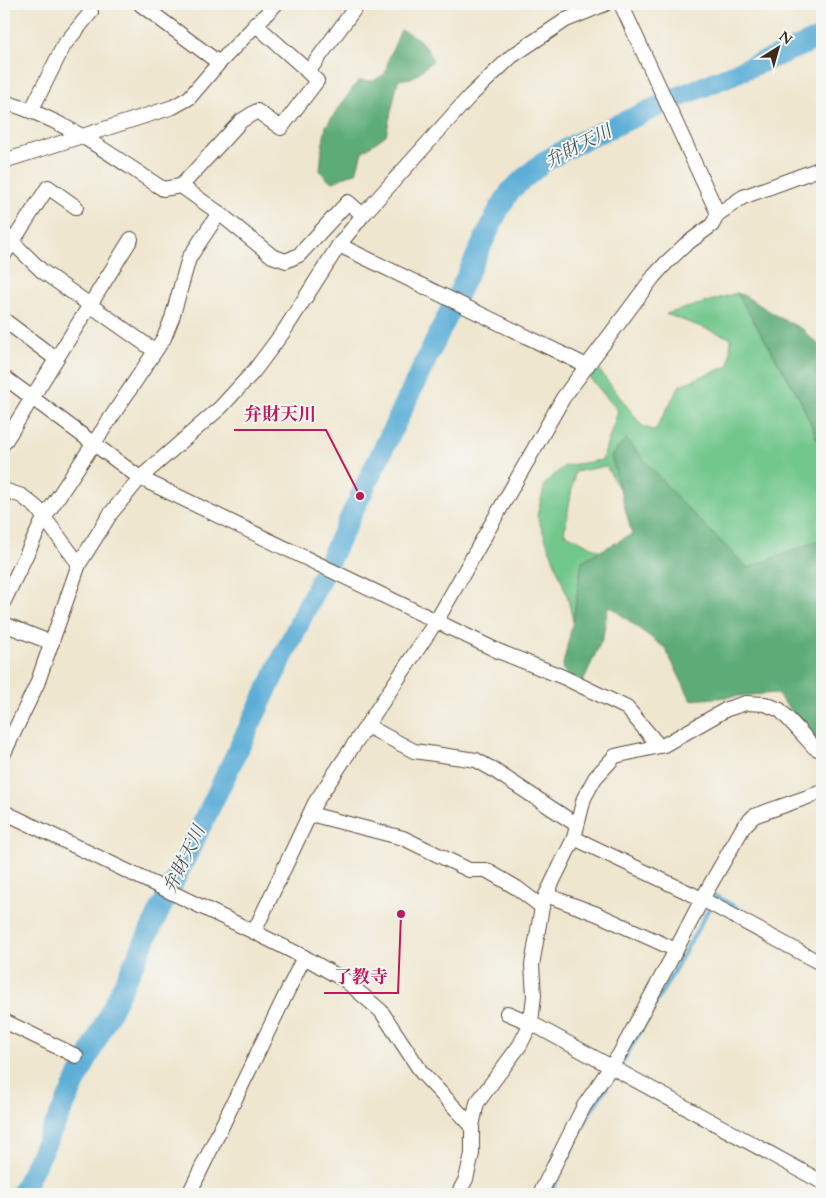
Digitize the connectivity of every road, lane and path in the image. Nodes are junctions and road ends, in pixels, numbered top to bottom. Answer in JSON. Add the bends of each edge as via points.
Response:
{"nodes":[{"id":1,"x":89,"y":4,"type":"edge"},
{"id":2,"x":140,"y":4,"type":"edge"},
{"id":3,"x":256,"y":4,"type":"edge"},
{"id":4,"x":358,"y":4,"type":"edge"},
{"id":5,"x":605,"y":4,"type":"edge"},
{"id":6,"x":620,"y":4,"type":"edge"},
{"id":7,"x":272,"y":8,"type":"edge"},
{"id":8,"x":255,"y":24,"type":"junction"},
{"id":9,"x":219,"y":63,"type":"junction"},
{"id":10,"x":308,"y":72,"type":"junction"},
{"id":11,"x":4,"y":102,"type":"edge"},
{"id":12,"x":31,"y":111,"type":"junction"},
{"id":13,"x":82,"y":135,"type":"junction"},
{"id":14,"x":4,"y":161,"type":"edge"},
{"id":15,"x":822,"y":168,"type":"edge"},
{"id":16,"x":181,"y":186,"type":"junction"},
{"id":17,"x":76,"y":206,"type":"dead end"},
{"id":18,"x":218,"y":213,"type":"junction"},
{"id":19,"x":718,"y":214,"type":"junction"},
{"id":20,"x":363,"y":215,"type":"junction"},
{"id":21,"x":8,"y":238,"type":"edge"},
{"id":22,"x":131,"y":239,"type":"dead end"},
{"id":23,"x":339,"y":245,"type":"junction"},
{"id":24,"x":4,"y":256,"type":"edge"},
{"id":25,"x":90,"y":305,"type":"junction"},
{"id":26,"x":4,"y":320,"type":"edge"},
{"id":27,"x":155,"y":351,"type":"junction"},
{"id":28,"x":56,"y":359,"type":"junction"},
{"id":29,"x":588,"y":366,"type":"junction"},
{"id":30,"x":4,"y":377,"type":"edge"},
{"id":31,"x":32,"y":398,"type":"junction"},
{"id":32,"x":4,"y":443,"type":"edge"},
{"id":33,"x":93,"y":443,"type":"junction"},
{"id":34,"x":140,"y":478,"type":"junction"},
{"id":35,"x":4,"y":490,"type":"edge"},
{"id":36,"x":44,"y":518,"type":"junction"},
{"id":37,"x":80,"y":564,"type":"junction"},
{"id":38,"x":4,"y":601,"type":"edge"},
{"id":39,"x":437,"y":620,"type":"junction"},
{"id":40,"x":4,"y":624,"type":"edge"},
{"id":41,"x":52,"y":643,"type":"junction"},
{"id":42,"x":367,"y":726,"type":"junction"},
{"id":43,"x":659,"y":746,"type":"junction"},
{"id":44,"x":822,"y":752,"type":"edge"},
{"id":45,"x":4,"y":753,"type":"edge"},
{"id":46,"x":822,"y":792,"type":"edge"},
{"id":47,"x":4,"y":812,"type":"edge"},
{"id":48,"x":310,"y":814,"type":"junction"},
{"id":49,"x":575,"y":831,"type":"junction"},
{"id":50,"x":702,"y":899,"type":"junction"},
{"id":51,"x":544,"y":901,"type":"junction"},
{"id":52,"x":254,"y":932,"type":"junction"},
{"id":53,"x":676,"y":950,"type":"junction"},
{"id":54,"x":304,"y":957,"type":"junction"},
{"id":55,"x":822,"y":964,"type":"edge"},
{"id":56,"x":507,"y":1013,"type":"dead end"},
{"id":57,"x":4,"y":1021,"type":"edge"},
{"id":58,"x":531,"y":1023,"type":"junction"},
{"id":59,"x":76,"y":1056,"type":"dead end"},
{"id":60,"x":611,"y":1066,"type":"junction"},
{"id":61,"x":472,"y":1126,"type":"junction"},
{"id":62,"x":822,"y":1182,"type":"edge"},
{"id":63,"x":189,"y":1194,"type":"edge"},
{"id":64,"x":458,"y":1194,"type":"edge"},
{"id":65,"x":540,"y":1194,"type":"edge"}],
"edges":[{"from":1,"to":12,"type":"street","via":[[91,12],[64,45]]},
{"from":2,"to":9,"type":"street"},
{"from":3,"to":7,"type":"street"},
{"from":4,"to":10,"type":"street"},
{"from":5,"to":20,"type":"street","via":[[566,20],[512,56],[470,96]]},
{"from":6,"to":19,"type":"street"},
{"from":7,"to":8,"type":"street"},
{"from":8,"to":9,"type":"street"},
{"from":8,"to":10,"type":"street"},
{"from":9,"to":13,"type":"street","via":[[189,98],[172,107]]},
{"from":10,"to":16,"type":"street","via":[[317,81],[281,128],[257,111],[241,121]]},
{"from":11,"to":12,"type":"street"},
{"from":12,"to":13,"type":"street"},
{"from":13,"to":14,"type":"street"},
{"from":13,"to":16,"type":"street","via":[[163,189]]},
{"from":15,"to":19,"type":"street","via":[[743,197]]},
{"from":16,"to":18,"type":"street"},
{"from":17,"to":21,"type":"street","via":[[48,187]]},
{"from":18,"to":20,"type":"street","via":[[272,256],[286,261],[299,255],[348,202]]},
{"from":18,"to":27,"type":"street","via":[[189,258],[172,318]]},
{"from":19,"to":29,"type":"street","via":[[712,225],[654,276]]},
{"from":20,"to":23,"type":"street"},
{"from":21,"to":24,"type":"street"},
{"from":21,"to":25,"type":"street","via":[[42,271]]},
{"from":22,"to":25,"type":"street"},
{"from":23,"to":29,"type":"street"},
{"from":23,"to":34,"type":"street","via":[[284,332],[254,371],[221,407]]},
{"from":25,"to":27,"type":"street"},
{"from":25,"to":28,"type":"street"},
{"from":26,"to":28,"type":"street"},
{"from":27,"to":33,"type":"street"},
{"from":28,"to":31,"type":"street"},
{"from":29,"to":39,"type":"street","via":[[563,398]]},
{"from":30,"to":31,"type":"street"},
{"from":31,"to":32,"type":"street"},
{"from":31,"to":33,"type":"street"},
{"from":33,"to":34,"type":"street"},
{"from":33,"to":36,"type":"street"},
{"from":34,"to":37,"type":"street","via":[[111,513]]},
{"from":34,"to":39,"type":"street"},
{"from":35,"to":36,"type":"street","via":[[22,496]]},
{"from":36,"to":37,"type":"street"},
{"from":36,"to":38,"type":"street"},
{"from":37,"to":41,"type":"street"},
{"from":39,"to":42,"type":"street"},
{"from":39,"to":43,"type":"street","via":[[627,708]]},
{"from":40,"to":41,"type":"street"},
{"from":41,"to":45,"type":"street","via":[[37,684]]},
{"from":42,"to":48,"type":"street"},
{"from":42,"to":49,"type":"street","via":[[414,751],[476,760]]},
{"from":43,"to":44,"type":"street","via":[[727,709],[746,703],[765,704],[780,710]]},
{"from":43,"to":49,"type":"street","via":[[615,756],[595,778],[584,798]]},
{"from":46,"to":50,"type":"street","via":[[754,816],[744,826]]},
{"from":47,"to":52,"type":"street"},
{"from":48,"to":51,"type":"street","via":[[403,838],[469,870],[486,870]]},
{"from":48,"to":52,"type":"street"},
{"from":49,"to":50,"type":"street"},
{"from":49,"to":51,"type":"street"},
{"from":50,"to":53,"type":"street"},
{"from":50,"to":55,"type":"street"},
{"from":51,"to":53,"type":"street","via":[[597,914]]},
{"from":51,"to":58,"type":"street","via":[[532,965],[534,995]]},
{"from":52,"to":54,"type":"street"},
{"from":53,"to":60,"type":"street"},
{"from":54,"to":61,"type":"street","via":[[346,981],[381,1011],[422,1073]]},
{"from":54,"to":63,"type":"street"},
{"from":56,"to":58,"type":"street"},
{"from":57,"to":59,"type":"street"},
{"from":58,"to":60,"type":"street"},
{"from":58,"to":61,"type":"street","via":[[520,1045],[477,1103]]},
{"from":60,"to":62,"type":"street"},
{"from":60,"to":65,"type":"street","via":[[584,1106]]},
{"from":61,"to":64,"type":"street","via":[[472,1154],[466,1179]]}]}
